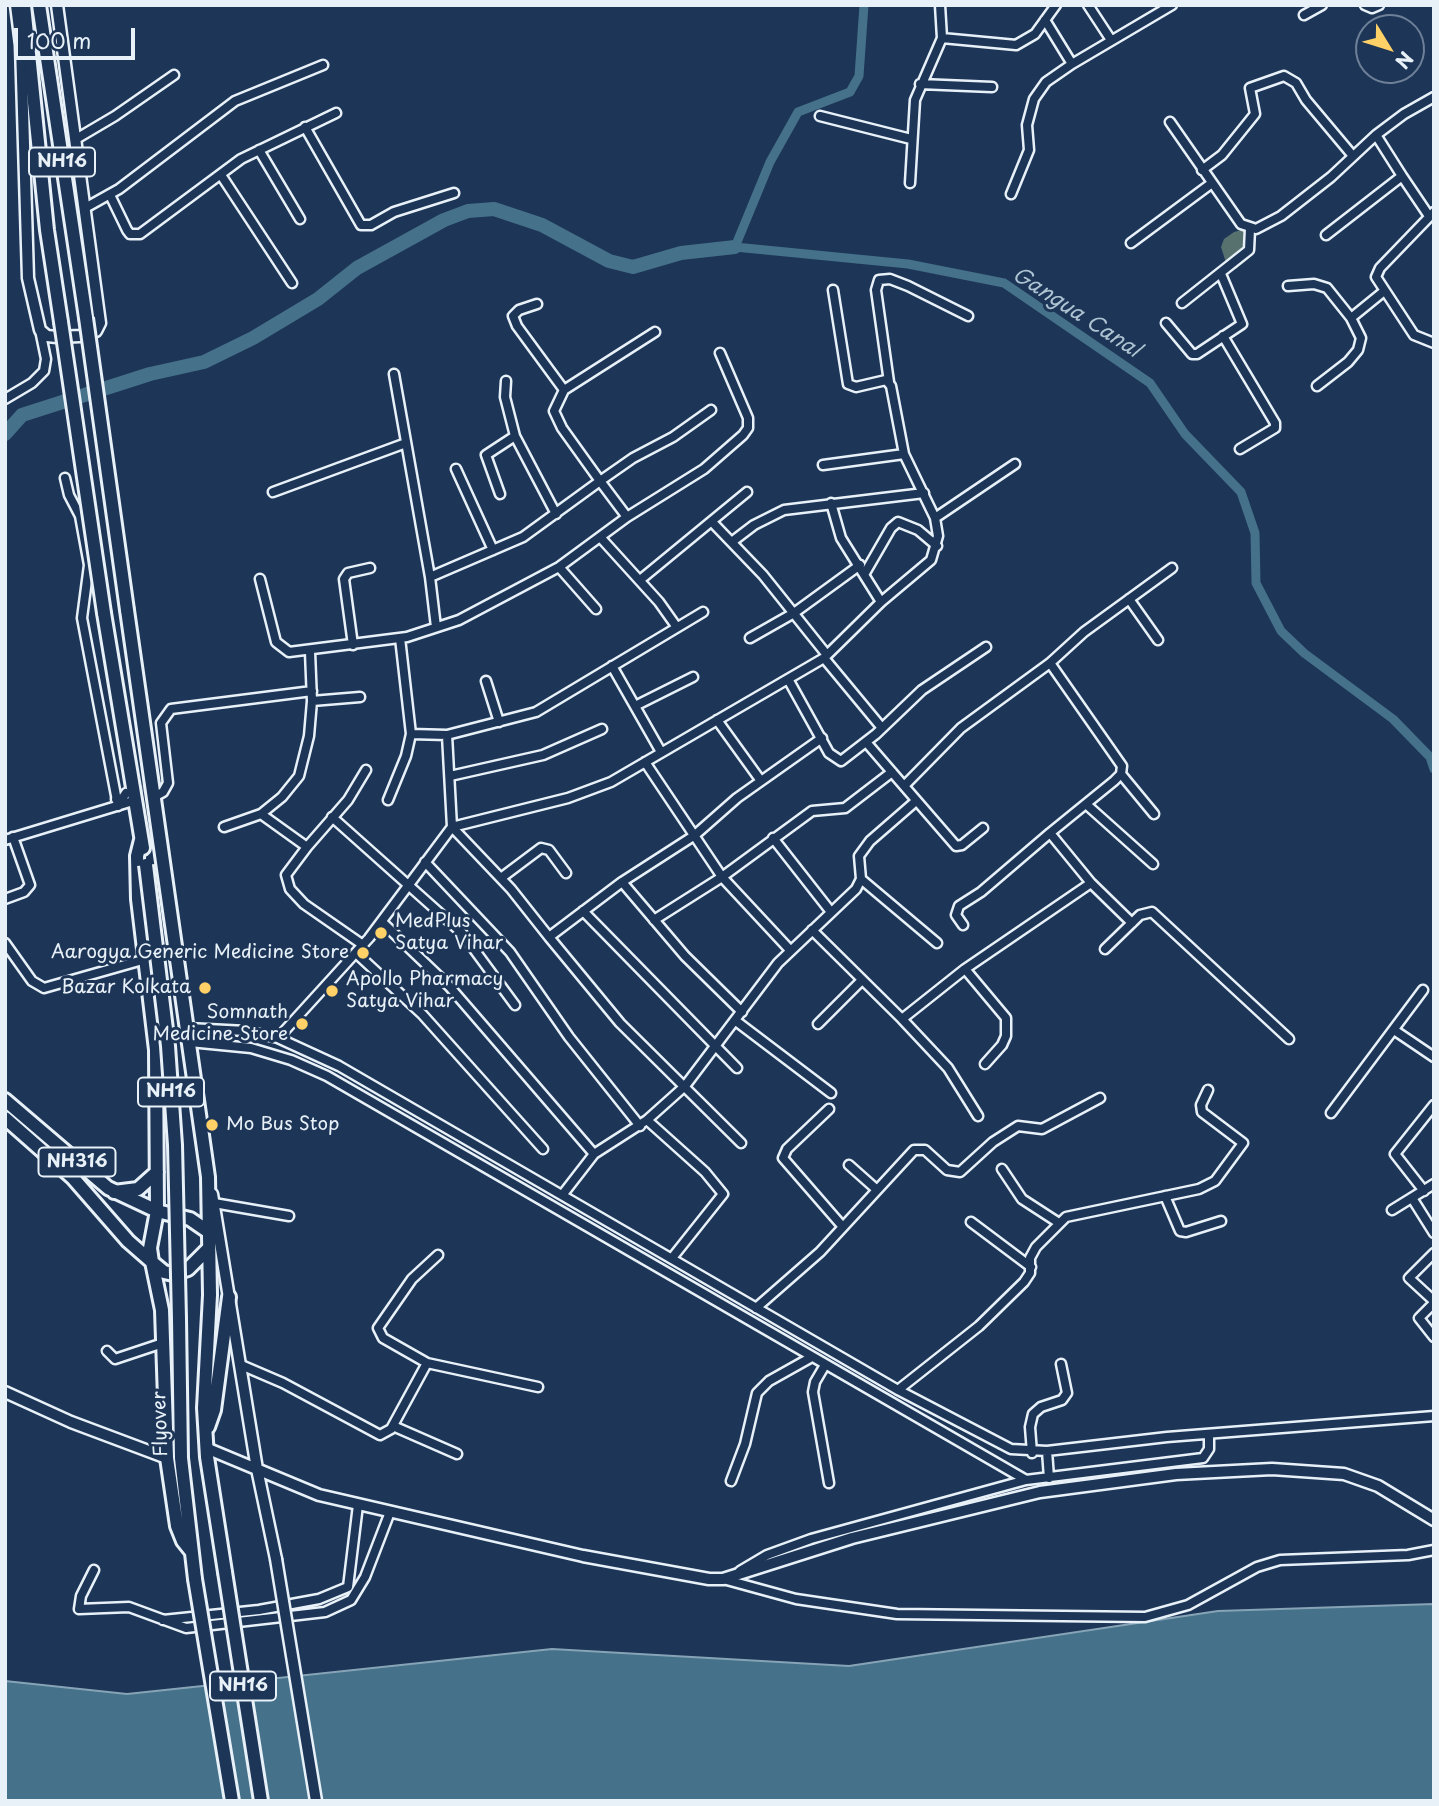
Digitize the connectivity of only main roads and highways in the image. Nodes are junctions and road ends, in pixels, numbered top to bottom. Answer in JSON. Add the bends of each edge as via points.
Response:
{"nodes":[{"id":1,"x":24,"y":5,"type":"edge"},
{"id":2,"x":39,"y":5,"type":"edge"},
{"id":3,"x":141,"y":840,"type":"junction"},
{"id":4,"x":5,"y":1100,"type":"edge"},
{"id":5,"x":5,"y":1118,"type":"edge"},
{"id":6,"x":158,"y":1172,"type":"junction"},
{"id":7,"x":114,"y":1192,"type":"junction"},
{"id":8,"x":157,"y":1211,"type":"junction"},
{"id":9,"x":206,"y":1230,"type":"junction"},
{"id":10,"x":136,"y":1248,"type":"junction"},
{"id":11,"x":207,"y":1250,"type":"junction"},
{"id":12,"x":152,"y":1262,"type":"junction"},
{"id":13,"x":158,"y":1287,"type":"junction"},
{"id":14,"x":229,"y":1297,"type":"road end"},
{"id":15,"x":205,"y":1434,"type":"junction"},
{"id":16,"x":191,"y":1551,"type":"junction"},
{"id":17,"x":232,"y":1801,"type":"edge"},
{"id":18,"x":261,"y":1801,"type":"edge"}],
"edges":[{"from":1,"to":3,"type":"highway","number":"NH16","bridge":true,"via":[[47,230],[130,797]]},
{"from":2,"to":9,"type":"highway","number":"NH16","bridge":true,"via":[[189,1035],[208,1177]]},
{"from":3,"to":6,"type":"highway","via":[[137,871],[156,1050]]},
{"from":3,"to":16,"type":"highway","name":"Flyover","number":"NH16","bridge":true,"via":[[168,1046],[175,1145],[181,1458]]},
{"from":4,"to":7,"type":"highway","number":"NH316"},
{"from":5,"to":10,"type":"highway","number":"NH316","via":[[73,1178]]},
{"from":6,"to":7,"type":"highway","via":[[138,1189]]},
{"from":6,"to":8,"type":"highway"},
{"from":7,"to":8,"type":"highway","number":"NH316"},
{"from":8,"to":9,"type":"highway","via":[[190,1219]]},
{"from":8,"to":12,"type":"highway"},
{"from":9,"to":11,"type":"highway","number":"NH16"},
{"from":10,"to":12,"type":"highway","number":"NH316"},
{"from":10,"to":13,"type":"highway"},
{"from":11,"to":12,"type":"highway","via":[[180,1273],[164,1272]]},
{"from":11,"to":15,"type":"highway","number":"NH16"},
{"from":12,"to":13,"type":"highway"},
{"from":13,"to":16,"type":"highway","via":[[167,1458],[177,1526]]},
{"from":14,"to":15,"type":"highway","via":[[214,1410]]},
{"from":15,"to":18,"type":"highway","number":"NH16","bridge":true},
{"from":16,"to":17,"type":"highway","number":"NH16","bridge":true}]}
